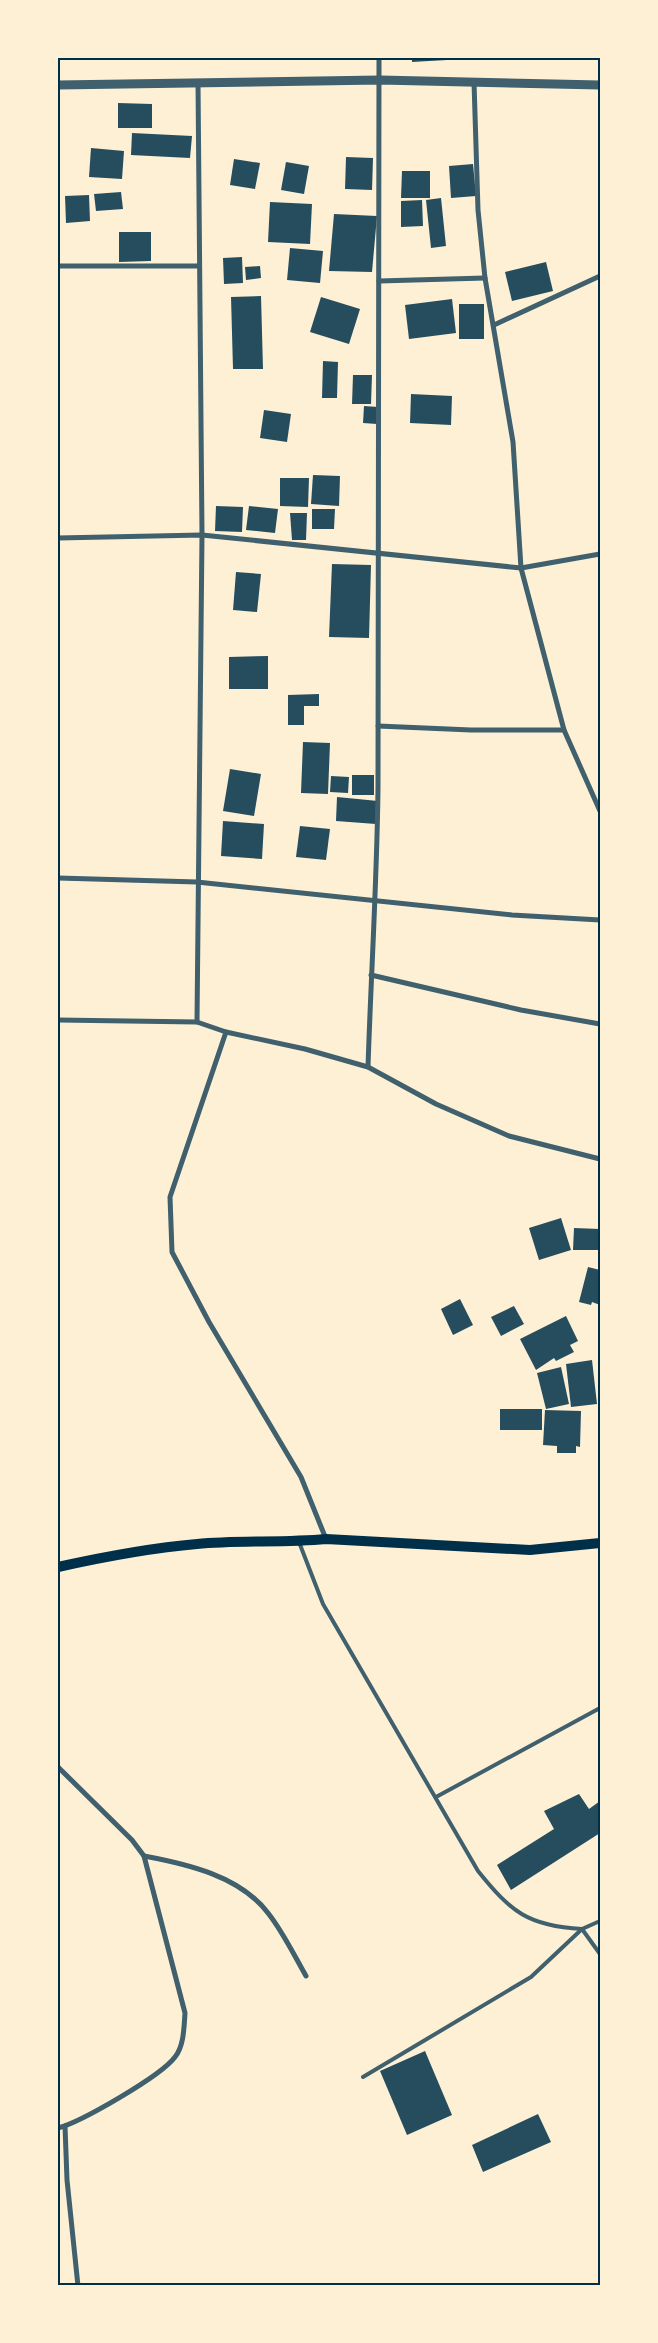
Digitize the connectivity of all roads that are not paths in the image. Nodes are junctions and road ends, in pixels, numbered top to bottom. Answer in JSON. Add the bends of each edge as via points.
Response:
{"nodes":[{"id":1,"x":379,"y":58,"type":"edge"},
{"id":2,"x":380,"y":80,"type":"junction"},
{"id":3,"x":198,"y":82,"type":"junction"},
{"id":4,"x":474,"y":82,"type":"junction"},
{"id":5,"x":58,"y":84,"type":"edge"},
{"id":6,"x":600,"y":85,"type":"edge"},
{"id":7,"x":58,"y":266,"type":"edge"},
{"id":8,"x":199,"y":266,"type":"junction"},
{"id":9,"x":600,"y":276,"type":"edge"},
{"id":10,"x":485,"y":278,"type":"junction"},
{"id":11,"x":379,"y":281,"type":"junction"},
{"id":12,"x":494,"y":324,"type":"junction"},
{"id":13,"x":202,"y":535,"type":"junction"},
{"id":14,"x":58,"y":538,"type":"edge"},
{"id":15,"x":378,"y":553,"type":"junction"},
{"id":16,"x":600,"y":554,"type":"edge"},
{"id":17,"x":521,"y":568,"type":"junction"},
{"id":18,"x":378,"y":726,"type":"junction"},
{"id":19,"x":564,"y":730,"type":"junction"},
{"id":20,"x":600,"y":810,"type":"edge"},
{"id":21,"x":58,"y":878,"type":"edge"},
{"id":22,"x":197,"y":882,"type":"junction"},
{"id":23,"x":374,"y":901,"type":"junction"},
{"id":24,"x":600,"y":920,"type":"edge"},
{"id":25,"x":371,"y":974,"type":"junction"},
{"id":26,"x":58,"y":1020,"type":"edge"},
{"id":27,"x":197,"y":1022,"type":"junction"},
{"id":28,"x":600,"y":1024,"type":"edge"},
{"id":29,"x":226,"y":1032,"type":"junction"},
{"id":30,"x":368,"y":1067,"type":"junction"},
{"id":31,"x":600,"y":1158,"type":"edge"},
{"id":32,"x":326,"y":1539,"type":"junction"},
{"id":33,"x":299,"y":1542,"type":"junction"},
{"id":34,"x":600,"y":1543,"type":"edge"},
{"id":35,"x":58,"y":1567,"type":"edge"},
{"id":36,"x":600,"y":1708,"type":"edge"},
{"id":37,"x":58,"y":1767,"type":"edge"},
{"id":38,"x":436,"y":1797,"type":"junction"},
{"id":39,"x":144,"y":1856,"type":"junction"},
{"id":40,"x":600,"y":1922,"type":"edge"},
{"id":41,"x":582,"y":1929,"type":"junction"},
{"id":42,"x":600,"y":1954,"type":"edge"},
{"id":43,"x":306,"y":1976,"type":"dead end"},
{"id":44,"x":363,"y":2077,"type":"dead end"},
{"id":45,"x":66,"y":2126,"type":"junction"},
{"id":46,"x":58,"y":2128,"type":"edge"},
{"id":47,"x":78,"y":2286,"type":"edge"}],
"edges":[{"from":1,"to":2,"type":"street"},
{"from":2,"to":3,"type":"street"},
{"from":2,"to":4,"type":"street"},
{"from":2,"to":11,"type":"street"},
{"from":3,"to":5,"type":"street"},
{"from":3,"to":8,"type":"street"},
{"from":4,"to":6,"type":"street"},
{"from":4,"to":10,"type":"street","via":[[478,210]]},
{"from":7,"to":8,"type":"street"},
{"from":8,"to":13,"type":"street"},
{"from":9,"to":12,"type":"street"},
{"from":10,"to":11,"type":"street"},
{"from":10,"to":12,"type":"street"},
{"from":11,"to":15,"type":"street"},
{"from":12,"to":17,"type":"street","via":[[513,442]]},
{"from":13,"to":14,"type":"street"},
{"from":13,"to":15,"type":"street"},
{"from":13,"to":22,"type":"street"},
{"from":15,"to":17,"type":"street"},
{"from":15,"to":18,"type":"street"},
{"from":16,"to":17,"type":"street"},
{"from":17,"to":19,"type":"street"},
{"from":18,"to":19,"type":"street"},
{"from":18,"to":23,"type":"street"},
{"from":19,"to":20,"type":"street"},
{"from":21,"to":22,"type":"street"},
{"from":22,"to":23,"type":"street"},
{"from":22,"to":27,"type":"street"},
{"from":23,"to":24,"type":"street"},
{"from":23,"to":25,"type":"street"},
{"from":25,"to":28,"type":"street","via":[[521,1010]]},
{"from":25,"to":30,"type":"street"},
{"from":26,"to":27,"type":"street"},
{"from":27,"to":29,"type":"street"},
{"from":29,"to":30,"type":"street"},
{"from":29,"to":32,"type":"street","via":[[170,1197],[172,1252],[214,1331],[292,1461]]},
{"from":30,"to":31,"type":"street","via":[[436,1104],[509,1136]]},
{"from":32,"to":33,"type":"main road"},
{"from":32,"to":34,"type":"main road","via":[[530,1550]]},
{"from":33,"to":35,"type":"main road","via":[[197,1544],[96,1558]]},
{"from":33,"to":38,"type":"lane","via":[[324,1604]]},
{"from":36,"to":38,"type":"lane"},
{"from":37,"to":39,"type":"street"},
{"from":38,"to":41,"type":"lane","via":[[478,1871],[518,1913],[541,1924]]},
{"from":39,"to":43,"type":"street","via":[[184,1863],[243,1889],[268,1912]]},
{"from":39,"to":45,"type":"street","via":[[185,2013],[183,2036],[175,2057],[160,2072]]},
{"from":40,"to":41,"type":"lane"},
{"from":41,"to":42,"type":"lane"},
{"from":41,"to":44,"type":"lane","via":[[531,1977]]},
{"from":45,"to":46,"type":"street"},
{"from":45,"to":47,"type":"street","via":[[67,2180]]}]}
